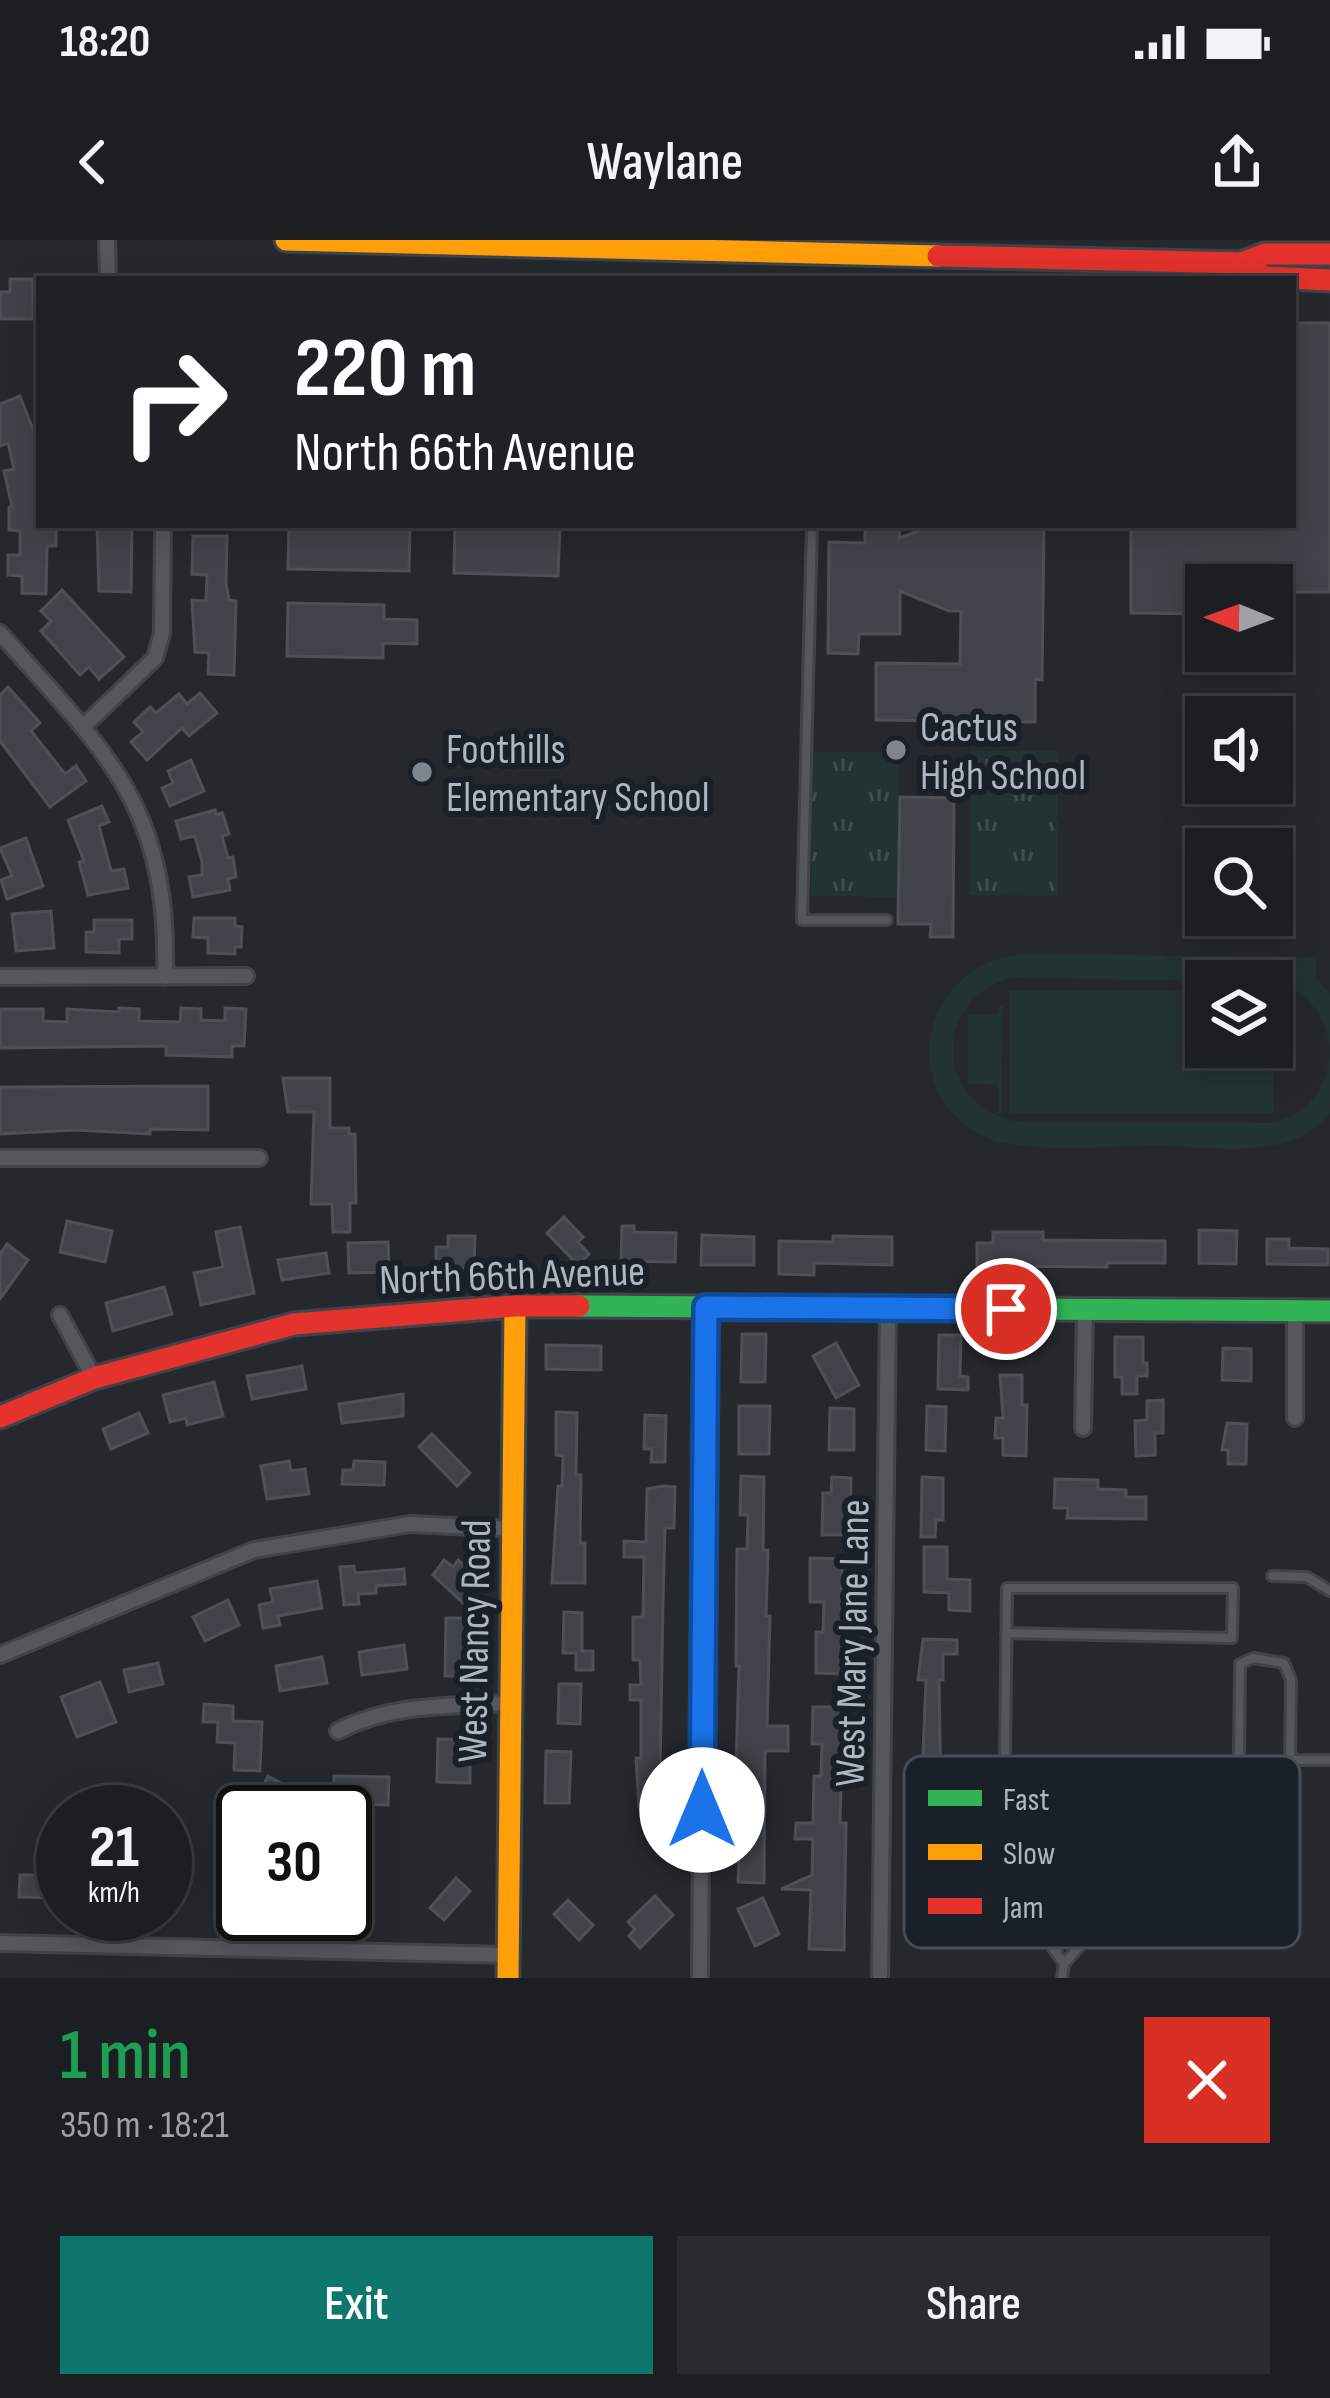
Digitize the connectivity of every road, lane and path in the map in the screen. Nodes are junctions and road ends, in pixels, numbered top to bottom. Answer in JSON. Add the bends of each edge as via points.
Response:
{"nodes":[{"id":1,"x":107,"y":240,"type":"edge"},
{"id":2,"x":286,"y":240,"type":"edge"},
{"id":3,"x":522,"y":243,"type":"edge"},
{"id":4,"x":730,"y":245,"type":"edge"},
{"id":5,"x":901,"y":247,"type":"edge"},
{"id":6,"x":1075,"y":249,"type":"edge"},
{"id":7,"x":1326,"y":249,"type":"edge"},
{"id":8,"x":1241,"y":263,"type":"junction"},
{"id":9,"x":108,"y":276,"type":"edge"},
{"id":10,"x":1262,"y":276,"type":"edge"},
{"id":11,"x":1296,"y":278,"type":"edge"},
{"id":12,"x":1330,"y":280,"type":"edge"},
{"id":13,"x":163,"y":528,"type":"edge"},
{"id":14,"x":812,"y":528,"type":"edge"},
{"id":15,"x":0,"y":633,"type":"edge"},
{"id":16,"x":83,"y":727,"type":"junction"},
{"id":17,"x":887,"y":920,"type":"dead end"},
{"id":18,"x":246,"y":976,"type":"dead end"},
{"id":19,"x":0,"y":977,"type":"edge"},
{"id":20,"x":165,"y":977,"type":"junction"},
{"id":21,"x":0,"y":1158,"type":"edge"},
{"id":22,"x":259,"y":1158,"type":"dead end"},
{"id":23,"x":515,"y":1306,"type":"junction"},
{"id":24,"x":706,"y":1307,"type":"junction"},
{"id":25,"x":888,"y":1308,"type":"junction"},
{"id":26,"x":1085,"y":1309,"type":"junction"},
{"id":27,"x":1295,"y":1310,"type":"junction"},
{"id":28,"x":1330,"y":1311,"type":"edge"},
{"id":29,"x":60,"y":1316,"type":"dead end"},
{"id":30,"x":94,"y":1378,"type":"junction"},
{"id":31,"x":0,"y":1417,"type":"edge"},
{"id":32,"x":1295,"y":1418,"type":"dead end"},
{"id":33,"x":1083,"y":1428,"type":"dead end"},
{"id":34,"x":516,"y":1529,"type":"junction"},
{"id":35,"x":1272,"y":1576,"type":"dead end"},
{"id":36,"x":1330,"y":1591,"type":"edge"},
{"id":37,"x":1006,"y":1634,"type":"junction"},
{"id":38,"x":0,"y":1655,"type":"edge"},
{"id":39,"x":509,"y":1703,"type":"junction"},
{"id":40,"x":338,"y":1732,"type":"dead end"},
{"id":41,"x":1005,"y":1756,"type":"edge"},
{"id":42,"x":1239,"y":1756,"type":"edge"},
{"id":43,"x":1290,"y":1756,"type":"edge"},
{"id":44,"x":0,"y":1943,"type":"edge"},
{"id":45,"x":1053,"y":1948,"type":"edge"},
{"id":46,"x":1078,"y":1948,"type":"edge"},
{"id":47,"x":1064,"y":1964,"type":"junction"},
{"id":48,"x":508,"y":1966,"type":"edge"},
{"id":49,"x":700,"y":1978,"type":"edge"},
{"id":50,"x":880,"y":1978,"type":"edge"},
{"id":51,"x":1063,"y":1978,"type":"edge"}],
"edges":[{"from":1,"to":9,"type":"street"},
{"from":2,"to":3,"type":"street"},
{"from":3,"to":4,"type":"street"},
{"from":4,"to":5,"type":"street"},
{"from":5,"to":6,"type":"street"},
{"from":6,"to":8,"type":"street"},
{"from":7,"to":8,"type":"street"},
{"from":8,"to":10,"type":"street"},
{"from":11,"to":12,"type":"street"},
{"from":13,"to":16,"type":"street","via":[[155,658]]},
{"from":14,"to":17,"type":"lane","via":[[802,920]]},
{"from":15,"to":16,"type":"street"},
{"from":16,"to":20,"type":"street","via":[[133,798],[158,863]]},
{"from":18,"to":20,"type":"street"},
{"from":19,"to":20,"type":"street"},
{"from":21,"to":22,"type":"street"},
{"from":23,"to":24,"type":"street","name":"North 66th Avenue"},
{"from":23,"to":30,"type":"street","name":"North 66th Avenue","via":[[294,1324]]},
{"from":23,"to":34,"type":"street","name":"West Nancy Road"},
{"from":24,"to":25,"type":"street","name":"North 66th Avenue"},
{"from":24,"to":49,"type":"street"},
{"from":25,"to":26,"type":"street","name":"North 66th Avenue"},
{"from":25,"to":50,"type":"street","name":"West Mary Jane Lane"},
{"from":26,"to":27,"type":"street","name":"North 66th Avenue"},
{"from":26,"to":33,"type":"street"},
{"from":27,"to":28,"type":"street","name":"North 66th Avenue"},
{"from":27,"to":32,"type":"street"},
{"from":29,"to":30,"type":"street"},
{"from":30,"to":31,"type":"street","name":"North 66th Avenue"},
{"from":34,"to":38,"type":"street","via":[[410,1524],[254,1550]]},
{"from":34,"to":39,"type":"street","name":"West Nancy Road"},
{"from":35,"to":36,"type":"lane","via":[[1307,1576]]},
{"from":37,"to":37,"type":"lane","via":[[1006,1588],[1233,1588],[1232,1638]]},
{"from":37,"to":41,"type":"lane"},
{"from":39,"to":40,"type":"street","via":[[395,1709]]},
{"from":39,"to":48,"type":"street","name":"West Nancy Road"},
{"from":42,"to":43,"type":"lane","via":[[1240,1664],[1253,1658],[1284,1663],[1291,1680]]},
{"from":44,"to":48,"type":"street"},
{"from":45,"to":47,"type":"lane"},
{"from":46,"to":47,"type":"lane"},
{"from":47,"to":51,"type":"lane"}]}
